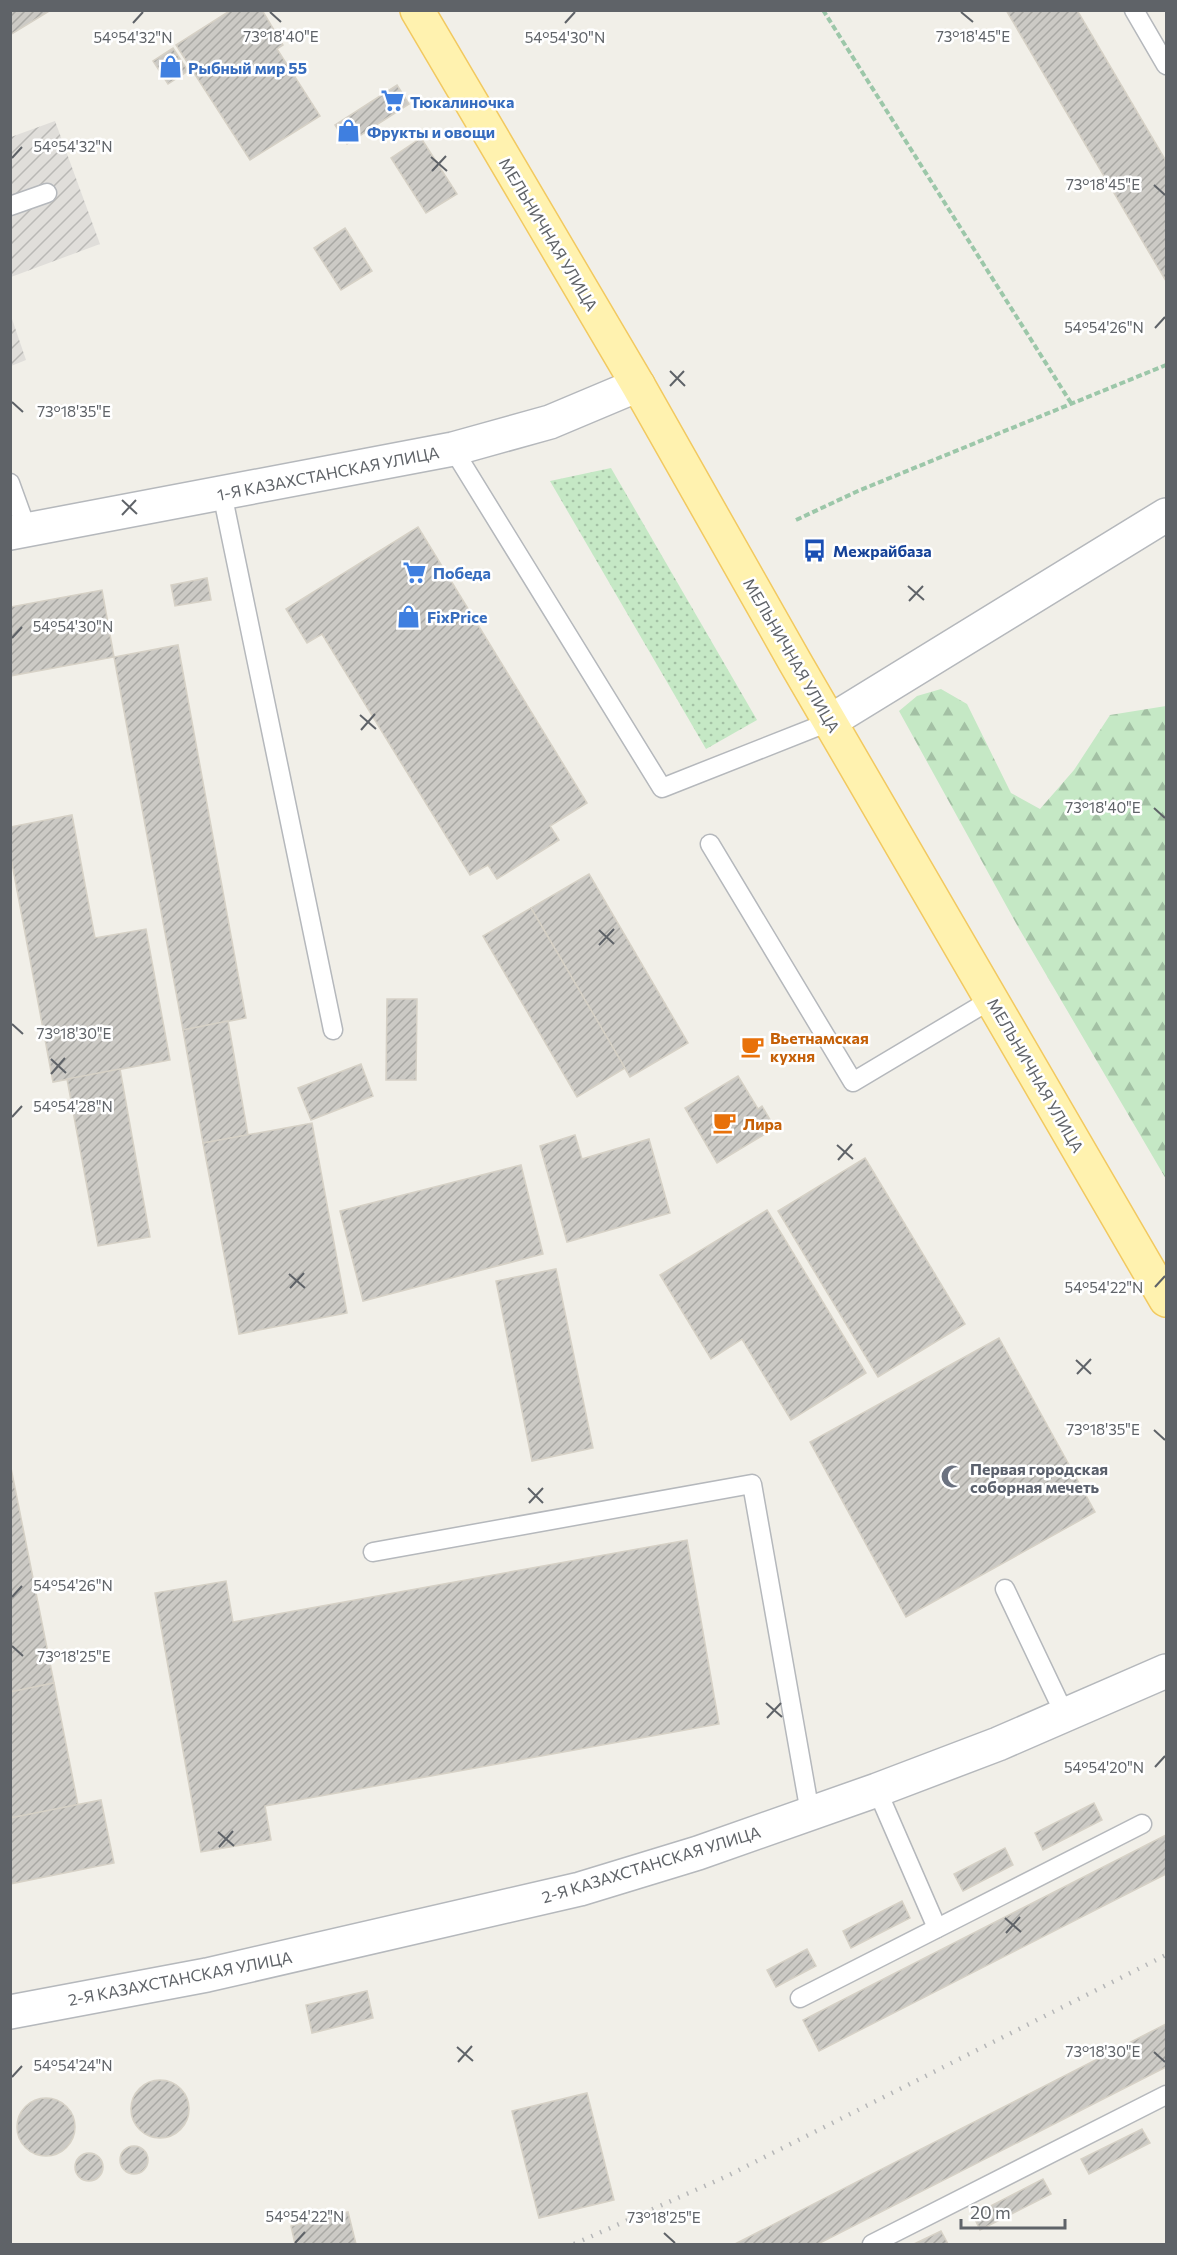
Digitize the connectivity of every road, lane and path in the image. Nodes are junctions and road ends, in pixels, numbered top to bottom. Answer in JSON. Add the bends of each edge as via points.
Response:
{"nodes":[{"id":1,"x":417,"y":10,"type":"edge"},
{"id":2,"x":823,"y":10,"type":"edge"},
{"id":3,"x":1134,"y":10,"type":"edge"},
{"id":4,"x":1167,"y":65,"type":"edge"},
{"id":5,"x":47,"y":193,"type":"dead end"},
{"id":6,"x":10,"y":207,"type":"edge"},
{"id":7,"x":1167,"y":365,"type":"edge"},
{"id":8,"x":638,"y":385,"type":"junction"},
{"id":9,"x":1071,"y":403,"type":"junction"},
{"id":10,"x":453,"y":449,"type":"junction"},
{"id":11,"x":10,"y":483,"type":"edge"},
{"id":12,"x":222,"y":493,"type":"junction"},
{"id":13,"x":1167,"y":515,"type":"edge"},
{"id":14,"x":796,"y":520,"type":"dead end"},
{"id":15,"x":19,"y":531,"type":"edge"},
{"id":16,"x":829,"y":722,"type":"junction"},
{"id":17,"x":710,"y":844,"type":"dead end"},
{"id":18,"x":992,"y":999,"type":"junction"},
{"id":19,"x":333,"y":1030,"type":"dead end"},
{"id":20,"x":1167,"y":1300,"type":"edge"},
{"id":21,"x":373,"y":1552,"type":"dead end"},
{"id":22,"x":1005,"y":1588,"type":"dead end"},
{"id":23,"x":1167,"y":1671,"type":"edge"},
{"id":24,"x":1065,"y":1715,"type":"junction"},
{"id":25,"x":877,"y":1790,"type":"junction"},
{"id":26,"x":810,"y":1813,"type":"junction"},
{"id":27,"x":1142,"y":1824,"type":"dead end"},
{"id":28,"x":937,"y":1928,"type":"junction"},
{"id":29,"x":800,"y":1998,"type":"dead end"},
{"id":30,"x":10,"y":2012,"type":"edge"},
{"id":31,"x":1167,"y":2095,"type":"edge"},
{"id":32,"x":872,"y":2244,"type":"edge"}],
"edges":[{"from":1,"to":8,"type":"main road","name":"МЕЛЬНИЧНАЯ УЛИЦА"},
{"from":2,"to":9,"type":"path"},
{"from":3,"to":4,"type":"lane"},
{"from":5,"to":6,"type":"lane"},
{"from":7,"to":9,"type":"path"},
{"from":8,"to":10,"type":"street","name":"1-Я КАЗАХСТАНСКАЯ УЛИЦА","via":[[550,422]]},
{"from":8,"to":16,"type":"main road","name":"МЕЛЬНИЧНАЯ УЛИЦА"},
{"from":9,"to":14,"type":"path"},
{"from":10,"to":12,"type":"street","name":"1-Я КАЗАХСТАНСКАЯ УЛИЦА"},
{"from":10,"to":16,"type":"lane","via":[[662,788]]},
{"from":11,"to":15,"type":"lane"},
{"from":12,"to":15,"type":"street","name":"1-Я КАЗАХСТАНСКАЯ УЛИЦА"},
{"from":12,"to":19,"type":"lane"},
{"from":13,"to":16,"type":"street"},
{"from":16,"to":18,"type":"main road","name":"МЕЛЬНИЧНАЯ УЛИЦА"},
{"from":17,"to":18,"type":"lane","via":[[853,1082]]},
{"from":18,"to":20,"type":"main road","name":"МЕЛЬНИЧНАЯ УЛИЦА"},
{"from":21,"to":26,"type":"lane","via":[[752,1485]]},
{"from":22,"to":24,"type":"lane"},
{"from":23,"to":24,"type":"street","name":"2-Я КАЗАХСТАНСКАЯ УЛИЦА"},
{"from":24,"to":25,"type":"street","name":"2-Я КАЗАХСТАНСКАЯ УЛИЦА"},
{"from":25,"to":26,"type":"street","name":"2-Я КАЗАХСТАНСКАЯ УЛИЦА"},
{"from":25,"to":28,"type":"lane"},
{"from":26,"to":30,"type":"street","name":"2-Я КАЗАХСТАНСКАЯ УЛИЦА","via":[[580,1889],[207,1976]]},
{"from":27,"to":28,"type":"lane"},
{"from":28,"to":29,"type":"lane"},
{"from":31,"to":32,"type":"lane"}]}
